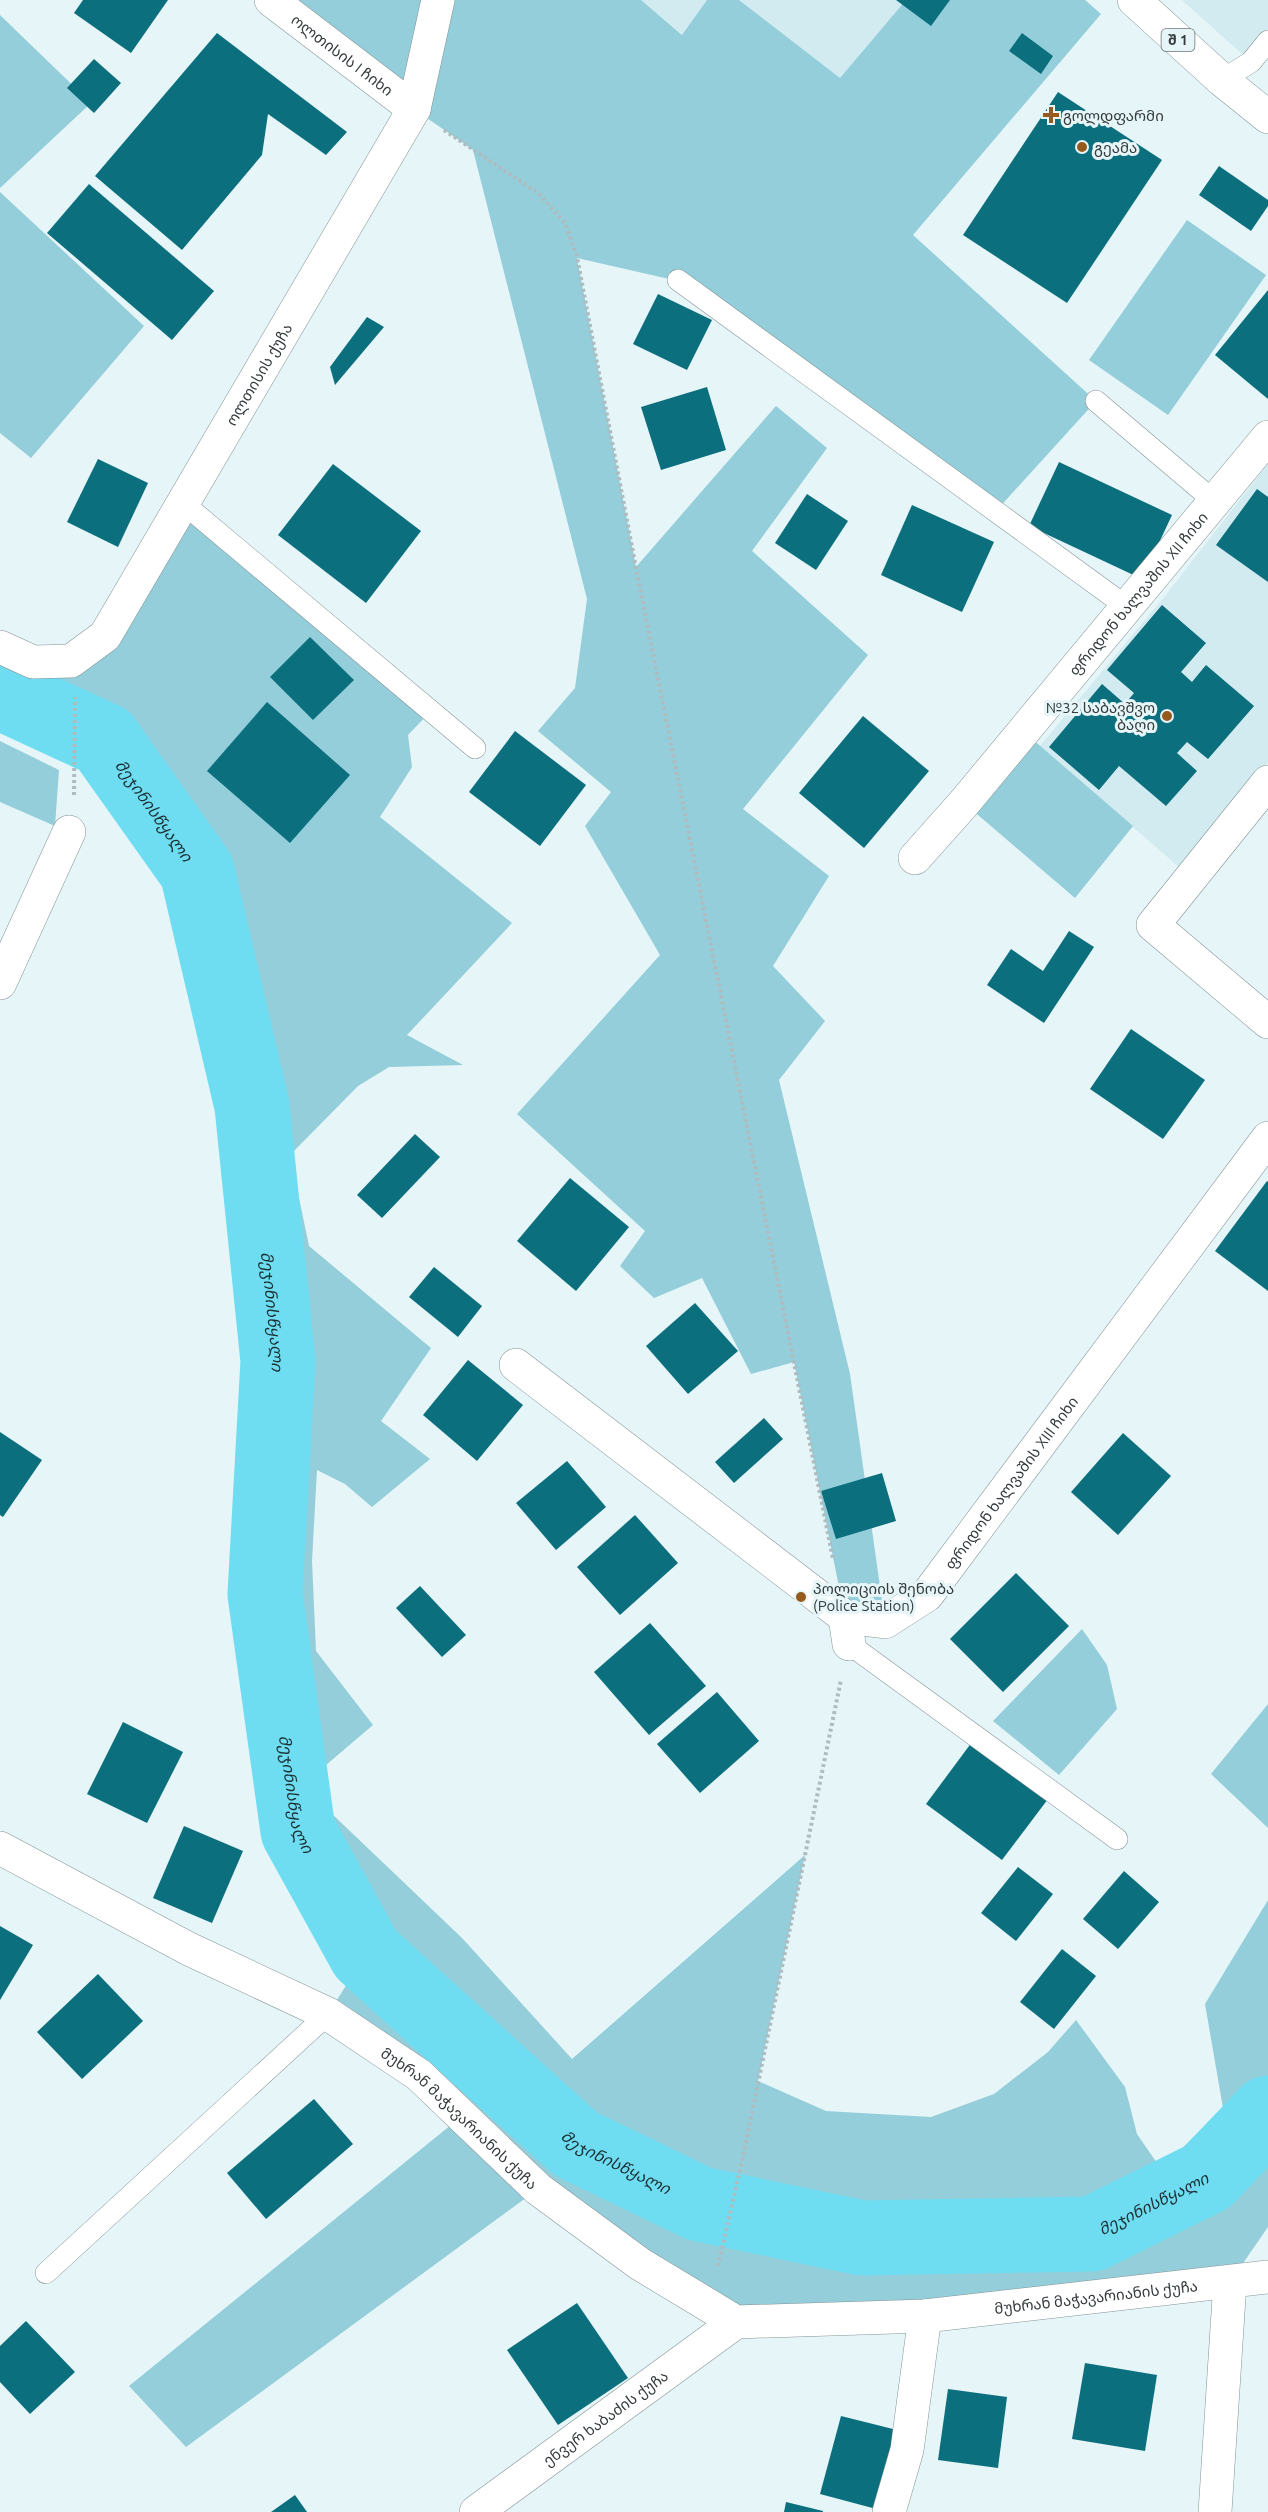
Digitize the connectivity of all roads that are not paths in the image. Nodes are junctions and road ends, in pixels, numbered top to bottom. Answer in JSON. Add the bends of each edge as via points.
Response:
{"nodes":[{"id":1,"x":271,"y":0,"type":"edge"},
{"id":2,"x":438,"y":0,"type":"edge"},
{"id":3,"x":1134,"y":0,"type":"edge"},
{"id":4,"x":1268,"y":41,"type":"edge"},
{"id":5,"x":1222,"y":80,"type":"junction"},
{"id":6,"x":414,"y":110,"type":"junction"},
{"id":7,"x":1268,"y":117,"type":"edge"},
{"id":8,"x":678,"y":280,"type":"dead end"},
{"id":9,"x":1096,"y":401,"type":"dead end"},
{"id":10,"x":1268,"y":436,"type":"edge"},
{"id":11,"x":1214,"y":501,"type":"junction"},
{"id":12,"x":183,"y":503,"type":"junction"},
{"id":13,"x":1127,"y":607,"type":"junction"},
{"id":14,"x":0,"y":647,"type":"edge"},
{"id":15,"x":475,"y":748,"type":"dead end"},
{"id":16,"x":1268,"y":782,"type":"edge"},
{"id":17,"x":69,"y":831,"type":"dead end"},
{"id":18,"x":915,"y":858,"type":"dead end"},
{"id":19,"x":0,"y":982,"type":"edge"},
{"id":20,"x":1268,"y":1022,"type":"edge"},
{"id":21,"x":1268,"y":1138,"type":"edge"},
{"id":22,"x":516,"y":1365,"type":"dead end"},
{"id":23,"x":847,"y":1631,"type":"junction"},
{"id":24,"x":1117,"y":1839,"type":"dead end"},
{"id":25,"x":0,"y":1848,"type":"edge"},
{"id":26,"x":328,"y":2014,"type":"junction"},
{"id":27,"x":46,"y":2273,"type":"dead end"},
{"id":28,"x":1268,"y":2277,"type":"edge"},
{"id":29,"x":1230,"y":2282,"type":"junction"},
{"id":30,"x":925,"y":2316,"type":"junction"},
{"id":31,"x":736,"y":2322,"type":"junction"},
{"id":32,"x":476,"y":2512,"type":"edge"},
{"id":33,"x":889,"y":2512,"type":"edge"},
{"id":34,"x":1215,"y":2512,"type":"edge"}],
"edges":[{"from":1,"to":6,"type":"main road","name":"ოლთისის I ჩიხი"},
{"from":2,"to":6,"type":"main road","name":"ოლთისის ქუჩა"},
{"from":3,"to":5,"type":"main road","number":"შ 1"},
{"from":4,"to":5,"type":"lane","via":[[1251,62]]},
{"from":5,"to":7,"type":"main road","number":"შ 1"},
{"from":6,"to":12,"type":"main road","name":"ოლთისის ქუჩა"},
{"from":8,"to":13,"type":"lane"},
{"from":9,"to":11,"type":"lane"},
{"from":10,"to":11,"type":"main road","name":"ფრიდონ ხალვაშის XII ჩიხი"},
{"from":11,"to":13,"type":"main road","name":"ფრიდონ ხალვაშის XII ჩიხი"},
{"from":12,"to":14,"type":"main road","name":"ოლთისის ქუჩა","via":[[105,636],[71,661],[33,662]]},
{"from":12,"to":15,"type":"lane"},
{"from":13,"to":18,"type":"main road","name":"ფრიდონ ხალვაშის XII ჩიხი"},
{"from":16,"to":20,"type":"main road","via":[[1153,925]]},
{"from":17,"to":19,"type":"main road"},
{"from":21,"to":23,"type":"main road","name":"ფრიდონ ხალვაშის XIII ჩიხი","via":[[927,1595],[885,1622]]},
{"from":22,"to":23,"type":"main road"},
{"from":23,"to":24,"type":"lane"},
{"from":25,"to":26,"type":"main road","name":"მუხრან მაჭავარიანის ქუჩა","via":[[189,1949]]},
{"from":26,"to":27,"type":"lane"},
{"from":26,"to":31,"type":"main road","name":"მუხრან მაჭავარიანის ქუჩა","via":[[419,2075],[538,2189],[640,2264]]},
{"from":28,"to":29,"type":"main road","name":"მუხრან მაჭავარიანის ქუჩა"},
{"from":29,"to":30,"type":"main road","name":"მუხრან მაჭავარიანის ქუჩა"},
{"from":29,"to":34,"type":"main road"},
{"from":30,"to":31,"type":"main road","name":"მუხრან მაჭავარიანის ქუჩა"},
{"from":30,"to":33,"type":"main road","via":[[907,2450]]},
{"from":31,"to":32,"type":"main road","name":"ენვერ ხაბაძის ქუჩა"}]}
